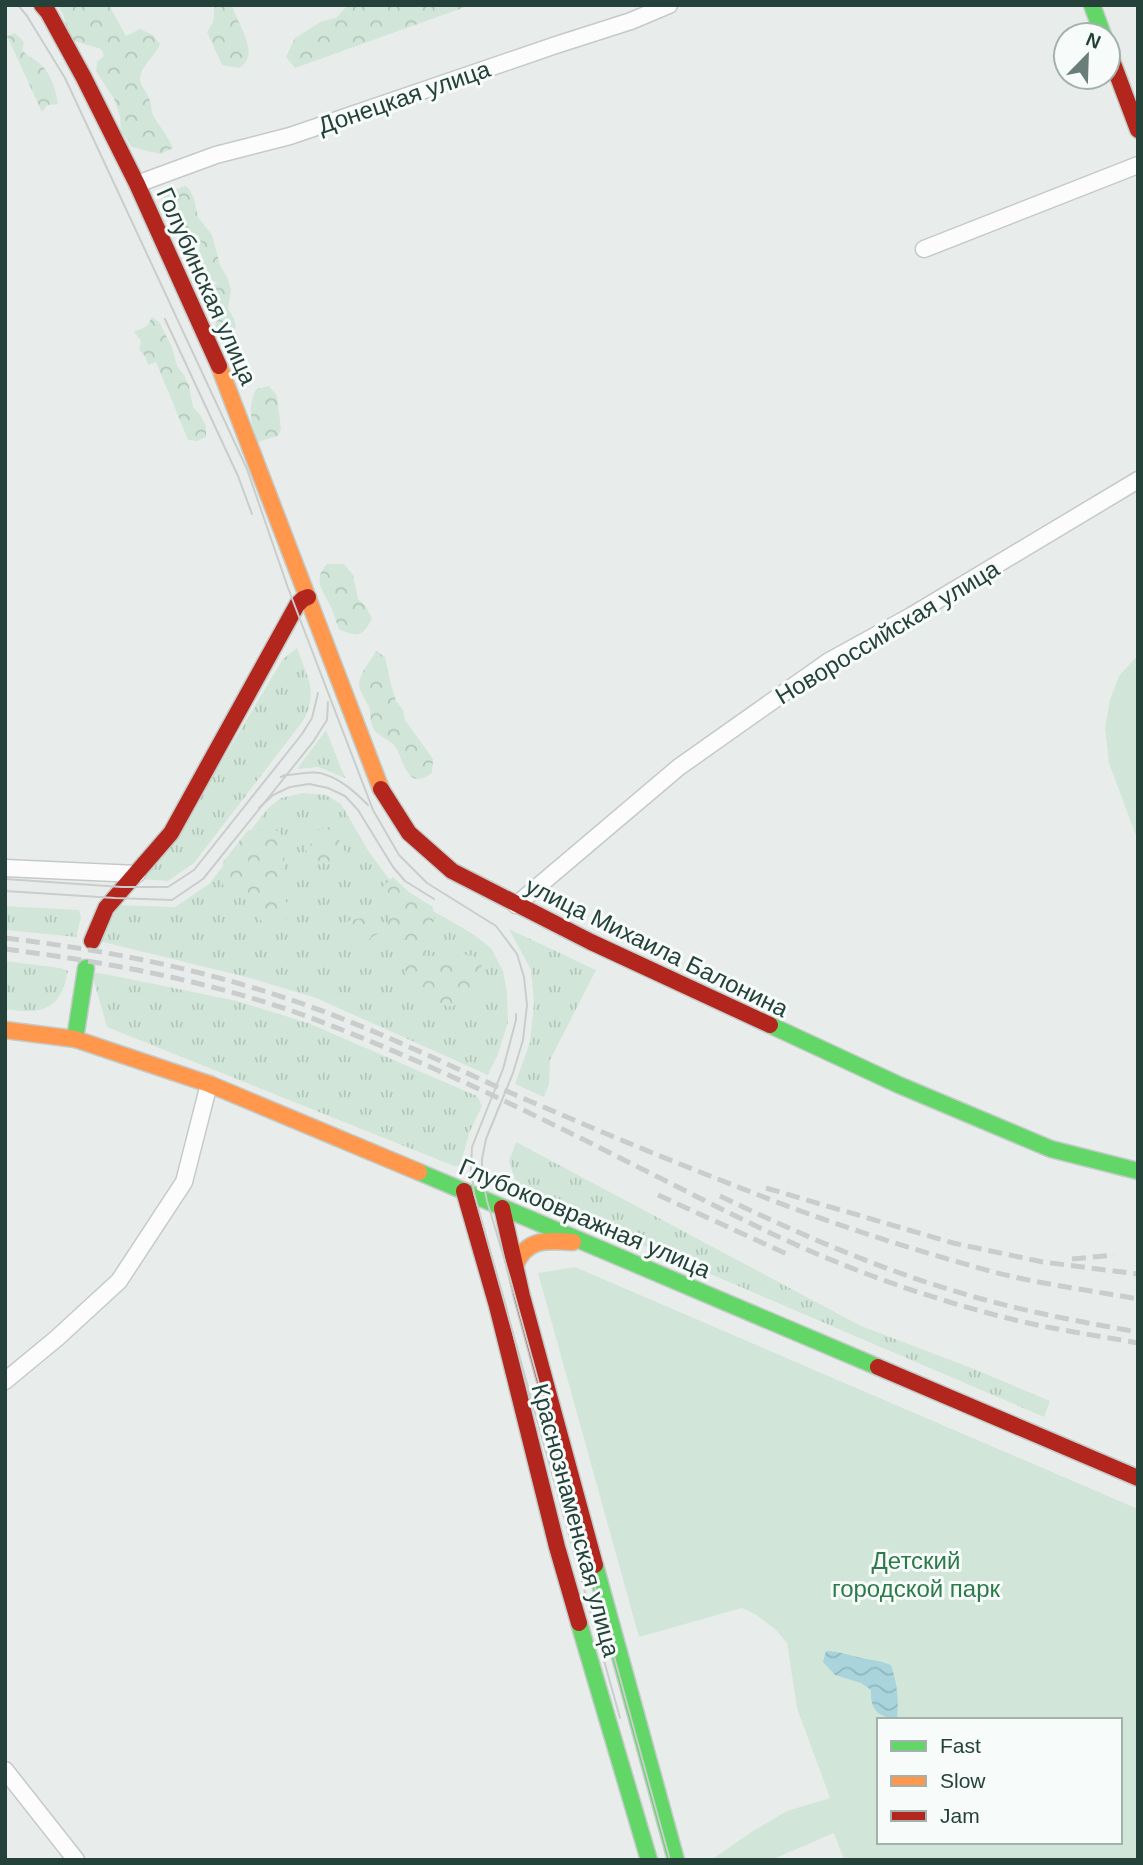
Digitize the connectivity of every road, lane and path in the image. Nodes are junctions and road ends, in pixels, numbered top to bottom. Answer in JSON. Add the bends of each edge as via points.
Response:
{"nodes":[{"id":1,"x":42,"y":5,"type":"edge"},
{"id":2,"x":669,"y":5,"type":"edge"},
{"id":3,"x":1122,"y":87,"type":"edge"},
{"id":4,"x":1138,"y":130,"type":"edge"},
{"id":5,"x":1138,"y":165,"type":"edge"},
{"id":6,"x":137,"y":184,"type":"junction"},
{"id":7,"x":924,"y":248,"type":"dead end"},
{"id":8,"x":1138,"y":480,"type":"edge"},
{"id":9,"x":307,"y":597,"type":"junction"},
{"id":10,"x":5,"y":869,"type":"edge"},
{"id":11,"x":137,"y":874,"type":"junction"},
{"id":12,"x":516,"y":905,"type":"junction"},
{"id":13,"x":92,"y":941,"type":"dead end"},
{"id":14,"x":86,"y":968,"type":"dead end"},
{"id":15,"x":5,"y":1030,"type":"edge"},
{"id":16,"x":75,"y":1039,"type":"junction"},
{"id":17,"x":209,"y":1084,"type":"junction"},
{"id":18,"x":1138,"y":1171,"type":"edge"},
{"id":19,"x":464,"y":1191,"type":"junction"},
{"id":20,"x":502,"y":1208,"type":"junction"},
{"id":21,"x":589,"y":1244,"type":"junction"},
{"id":22,"x":515,"y":1266,"type":"junction"},
{"id":23,"x":5,"y":1381,"type":"edge"},
{"id":24,"x":1138,"y":1478,"type":"edge"},
{"id":25,"x":5,"y":1770,"type":"edge"},
{"id":26,"x":76,"y":1860,"type":"edge"},
{"id":27,"x":649,"y":1860,"type":"edge"},
{"id":28,"x":676,"y":1860,"type":"edge"}],
"edges":[{"from":1,"to":6,"type":"main road","name":"Голубинская улица"},
{"from":2,"to":6,"type":"street","name":"Донецкая улица","via":[[303,132],[216,155]]},
{"from":3,"to":4,"type":"main road"},
{"from":5,"to":7,"type":"street"},
{"from":6,"to":9,"type":"main road","name":"Голубинская улица","via":[[223,376]]},
{"from":8,"to":12,"type":"street","name":"Новороссийская улица","via":[[828,662],[679,767]]},
{"from":9,"to":11,"type":"main road","via":[[290,617],[171,833]]},
{"from":9,"to":12,"type":"main road","name":"улица Михаила Балонина","via":[[383,791],[409,833],[452,871]]},
{"from":10,"to":11,"type":"street"},
{"from":11,"to":13,"type":"main road","via":[[106,908]]},
{"from":12,"to":18,"type":"main road","name":"улица Михаила Балонина","via":[[899,1085],[1051,1149]]},
{"from":14,"to":16,"type":"main road"},
{"from":15,"to":16,"type":"main road","name":"Глубокоовражная улица"},
{"from":16,"to":17,"type":"main road","name":"Глубокоовражная улица"},
{"from":17,"to":19,"type":"main road","name":"Глубокоовражная улица"},
{"from":17,"to":23,"type":"street","via":[[184,1182],[119,1281]]},
{"from":19,"to":20,"type":"main road","name":"Глубокоовражная улица"},
{"from":19,"to":27,"type":"main road","name":"Краснознаменская улица","via":[[557,1547]]},
{"from":20,"to":21,"type":"main road","name":"Глубокоовражная улица"},
{"from":20,"to":22,"type":"main road","name":"Краснознаменская улица"},
{"from":21,"to":22,"type":"main road","via":[[537,1242],[522,1251]]},
{"from":21,"to":24,"type":"main road","name":"Глубокоовражная улица"},
{"from":22,"to":28,"type":"main road","name":"Краснознаменская улица"},
{"from":25,"to":26,"type":"street"}]}
